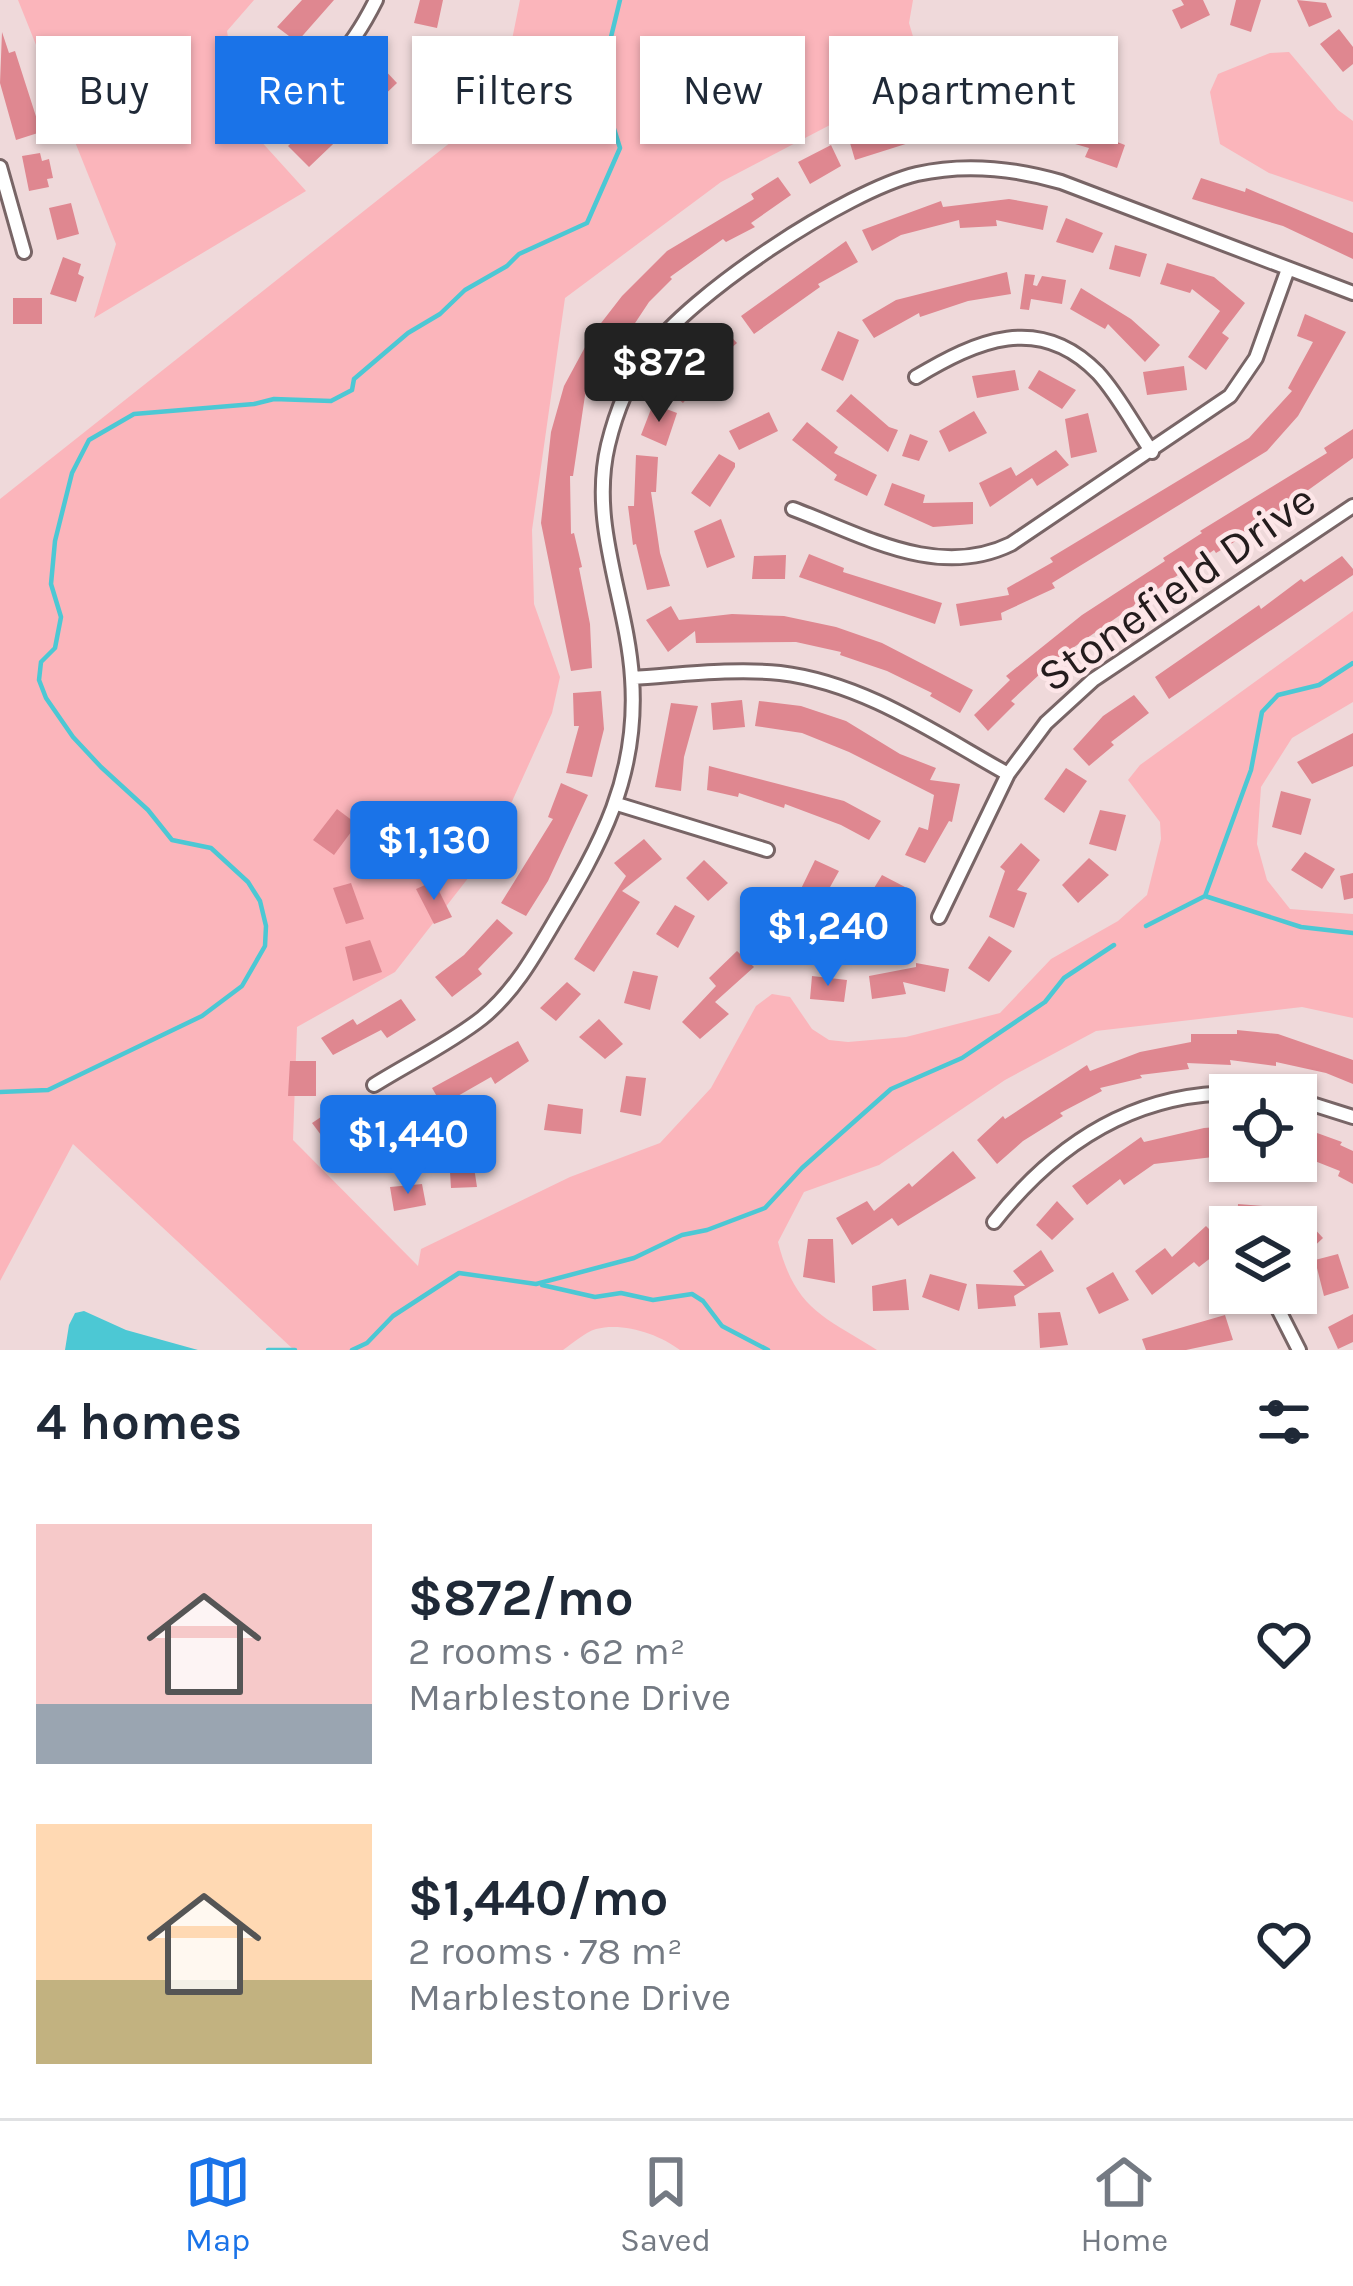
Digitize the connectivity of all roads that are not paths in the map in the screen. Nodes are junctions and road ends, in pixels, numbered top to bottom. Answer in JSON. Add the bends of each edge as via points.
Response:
{"nodes":[{"id":1,"x":376,"y":0,"type":"edge"},
{"id":2,"x":354,"y":36,"type":"edge"},
{"id":3,"x":0,"y":167,"type":"edge"},
{"id":4,"x":24,"y":252,"type":"dead end"},
{"id":5,"x":1288,"y":269,"type":"junction"},
{"id":6,"x":1353,"y":293,"type":"edge"},
{"id":7,"x":916,"y":377,"type":"dead end"},
{"id":8,"x":1152,"y":452,"type":"junction"},
{"id":9,"x":1353,"y":506,"type":"edge"},
{"id":10,"x":793,"y":508,"type":"dead end"},
{"id":11,"x":632,"y":678,"type":"junction"},
{"id":12,"x":1008,"y":774,"type":"junction"},
{"id":13,"x":617,"y":803,"type":"junction"},
{"id":14,"x":767,"y":850,"type":"dead end"},
{"id":15,"x":939,"y":917,"type":"dead end"},
{"id":16,"x":374,"y":1085,"type":"dead end"},
{"id":17,"x":1209,"y":1095,"type":"edge"},
{"id":18,"x":1317,"y":1106,"type":"edge"},
{"id":19,"x":1353,"y":1117,"type":"edge"},
{"id":20,"x":994,"y":1222,"type":"dead end"},
{"id":21,"x":1281,"y":1314,"type":"edge"},
{"id":22,"x":1299,"y":1350,"type":"edge"}],
"edges":[{"from":1,"to":2,"type":"street"},
{"from":3,"to":4,"type":"street"},
{"from":5,"to":6,"type":"street"},
{"from":5,"to":8,"type":"street","via":[[1240,384]]},
{"from":5,"to":11,"type":"street","via":[[1010,170],[921,173],[836,207],[685,312],[648,352],[622,399],[606,452],[602,507]]},
{"from":7,"to":8,"type":"street","via":[[982,342],[1047,342],[1099,374]]},
{"from":8,"to":10,"type":"street","via":[[982,557],[926,557]]},
{"from":9,"to":12,"type":"street","name":"Stonefield Drive","via":[[1093,680],[1046,723]]},
{"from":11,"to":12,"type":"street","via":[[743,672],[819,680],[883,704]]},
{"from":11,"to":13,"type":"street"},
{"from":12,"to":15,"type":"street","name":"Stonefield Drive"},
{"from":13,"to":14,"type":"street"},
{"from":13,"to":16,"type":"street","via":[[515,985],[481,1019]]},
{"from":17,"to":20,"type":"street","via":[[1122,1116],[1052,1158]]},
{"from":18,"to":19,"type":"street"},
{"from":21,"to":22,"type":"street"}]}
